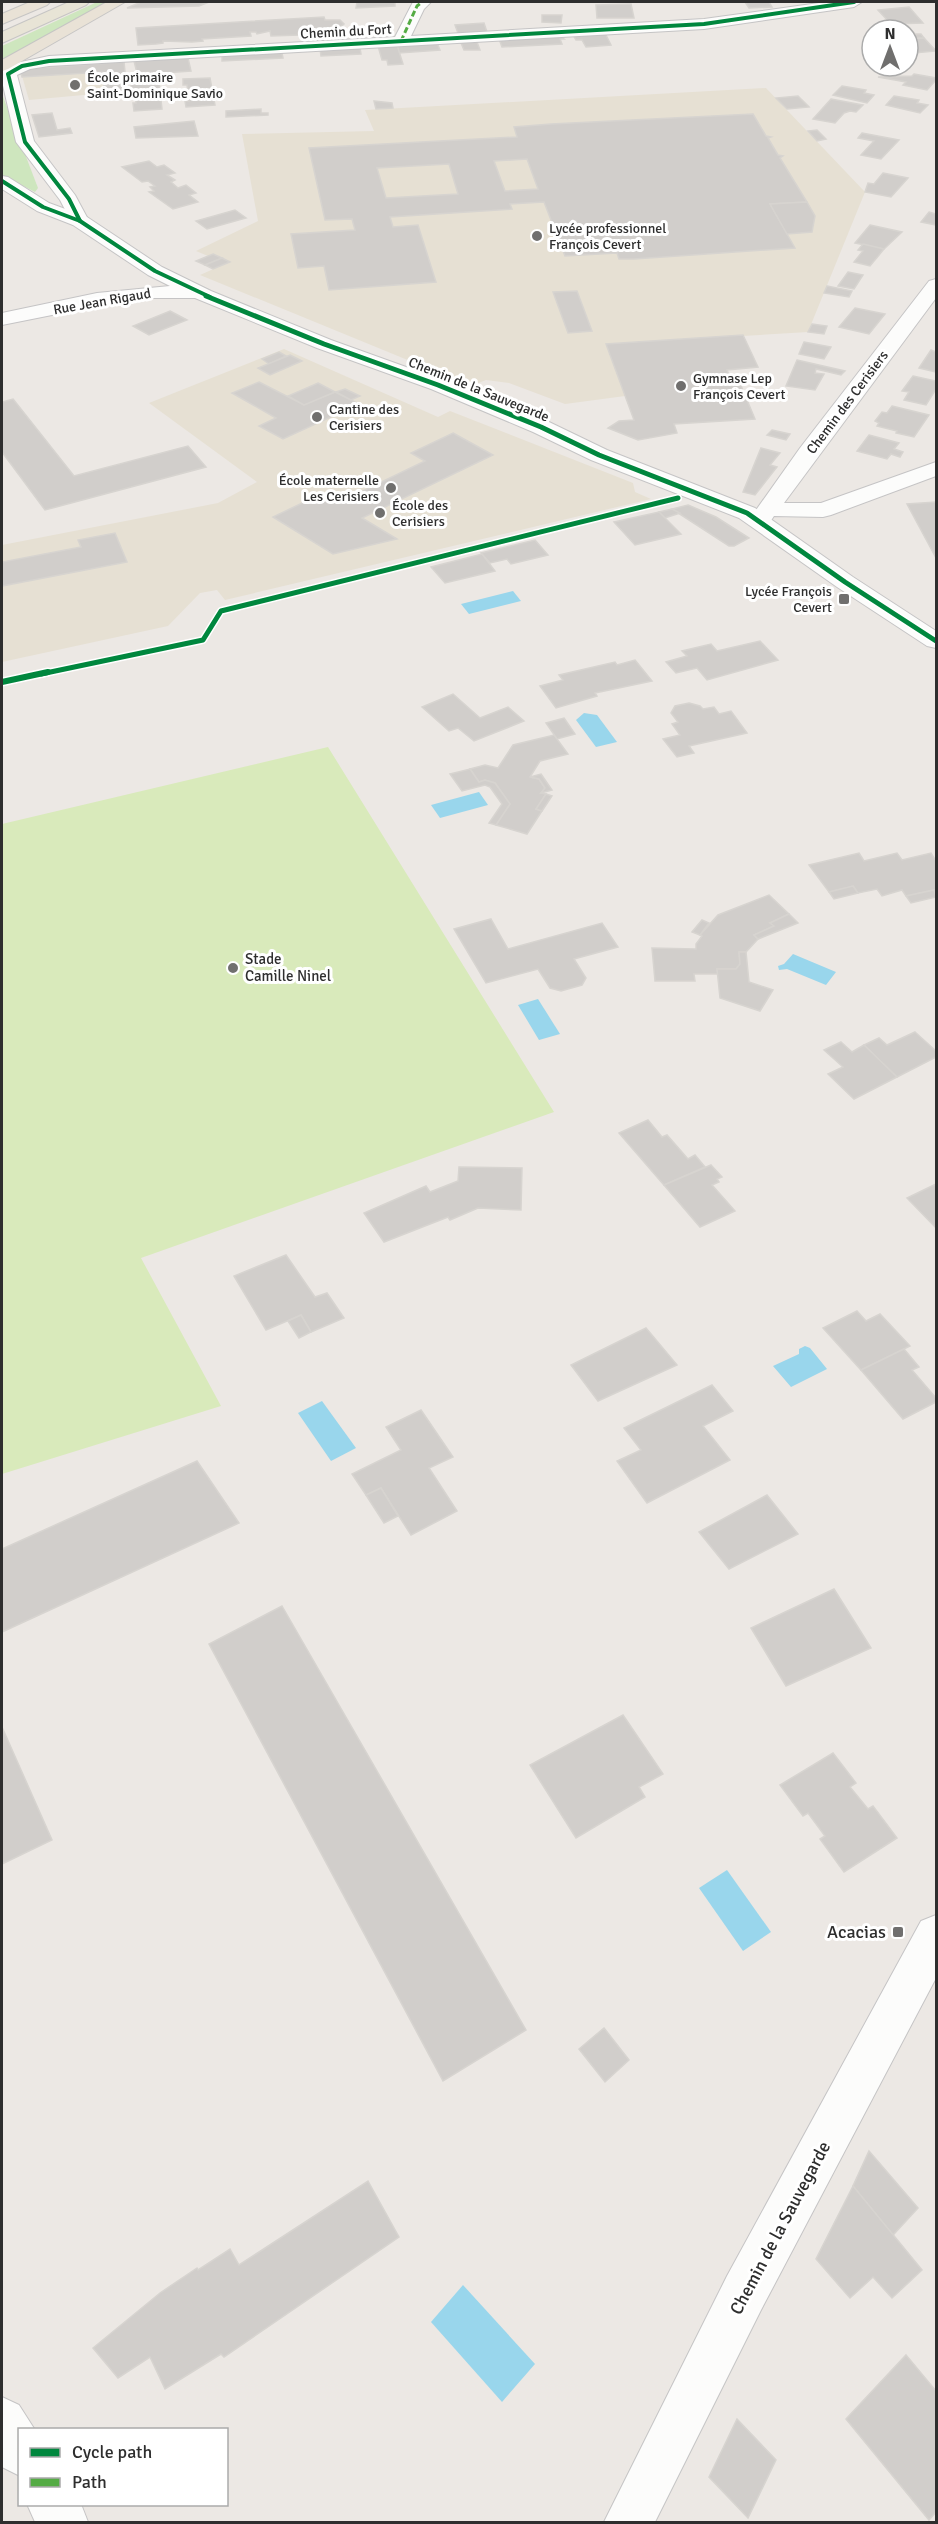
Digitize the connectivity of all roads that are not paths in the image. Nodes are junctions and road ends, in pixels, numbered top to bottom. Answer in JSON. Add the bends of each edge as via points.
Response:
{"nodes":[{"id":1,"x":42,"y":2,"type":"edge"},
{"id":2,"x":56,"y":2,"type":"edge"},
{"id":3,"x":81,"y":2,"type":"edge"},
{"id":4,"x":117,"y":2,"type":"edge"},
{"id":5,"x":423,"y":2,"type":"edge"},
{"id":6,"x":854,"y":2,"type":"edge"},
{"id":7,"x":4,"y":28,"type":"edge"},
{"id":8,"x":401,"y":41,"type":"junction"},
{"id":9,"x":2,"y":66,"type":"edge"},
{"id":10,"x":2,"y":181,"type":"edge"},
{"id":11,"x":80,"y":221,"type":"junction"},
{"id":12,"x":164,"y":275,"type":"junction"},
{"id":13,"x":936,"y":285,"type":"edge"},
{"id":14,"x":204,"y":295,"type":"junction"},
{"id":15,"x":2,"y":319,"type":"edge"},
{"id":16,"x":936,"y":469,"type":"edge"},
{"id":17,"x":764,"y":514,"type":"junction"},
{"id":18,"x":936,"y":641,"type":"edge"},
{"id":19,"x":936,"y":1936,"type":"edge"},
{"id":20,"x":2,"y":2422,"type":"edge"},
{"id":21,"x":18,"y":2448,"type":"edge"},
{"id":22,"x":53,"y":2506,"type":"edge"},
{"id":23,"x":63,"y":2523,"type":"edge"},
{"id":24,"x":629,"y":2523,"type":"edge"}],
"edges":[{"from":1,"to":7,"type":"highway"},
{"from":2,"to":7,"type":"main road"},
{"from":3,"to":7,"type":"main road"},
{"from":4,"to":9,"type":"highway"},
{"from":5,"to":8,"type":"street","via":[[417,6]]},
{"from":6,"to":8,"type":"street","name":"Chemin du Fort","via":[[704,24]]},
{"from":8,"to":11,"type":"street","name":"Chemin du Fort","via":[[30,63],[14,68],[8,74],[25,142],[69,199]]},
{"from":10,"to":11,"type":"street","name":"Chemin de la Sauvegarde","via":[[43,207]]},
{"from":11,"to":12,"type":"street","name":"Chemin de la Sauvegarde"},
{"from":12,"to":14,"type":"street","name":"Chemin de la Sauvegarde"},
{"from":12,"to":15,"type":"street","name":"Rue Jean Rigaud"},
{"from":13,"to":17,"type":"street","name":"Chemin des Cerisiers"},
{"from":14,"to":15,"type":"street","name":"Rue Jean Rigaud","via":[[174,290],[147,292]]},
{"from":14,"to":17,"type":"street","name":"Chemin de la Sauvegarde","via":[[438,385],[599,455]]},
{"from":16,"to":17,"type":"street","name":"Chemin de la Sauvegarde","via":[[823,510]]},
{"from":17,"to":18,"type":"street","name":"Chemin de la Sauvegarde","via":[[845,582]]},
{"from":19,"to":24,"type":"street","name":"Chemin de la Sauvegarde","via":[[744,2293]]},
{"from":20,"to":21,"type":"street"},
{"from":22,"to":23,"type":"street"}]}
